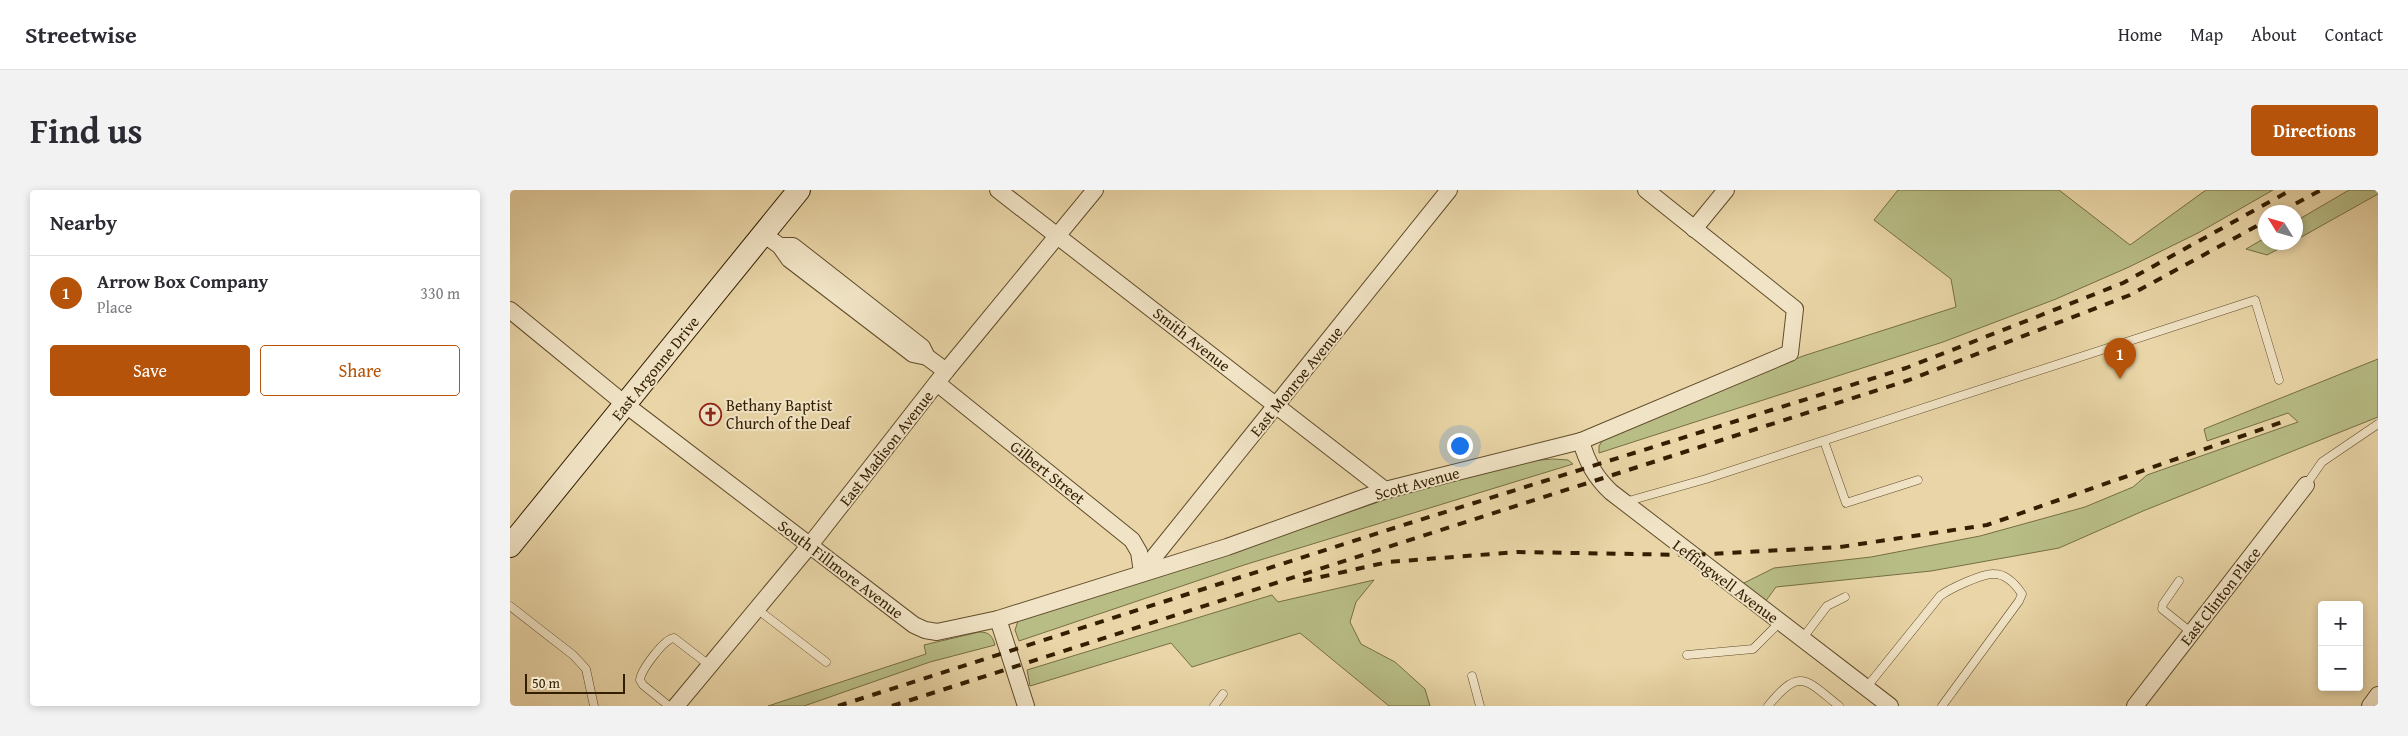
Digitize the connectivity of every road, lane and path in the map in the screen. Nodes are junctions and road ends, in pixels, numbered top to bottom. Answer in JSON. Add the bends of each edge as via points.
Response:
{"nodes":[{"id":1,"x":799,"y":190,"type":"edge"},
{"id":2,"x":998,"y":190,"type":"edge"},
{"id":3,"x":1095,"y":190,"type":"edge"},
{"id":4,"x":1449,"y":190,"type":"edge"},
{"id":5,"x":1646,"y":190,"type":"edge"},
{"id":6,"x":1726,"y":190,"type":"edge"},
{"id":7,"x":1694,"y":229,"type":"junction"},
{"id":8,"x":1058,"y":236,"type":"junction"},
{"id":9,"x":772,"y":240,"type":"junction"},
{"id":10,"x":510,"y":310,"type":"edge"},
{"id":11,"x":942,"y":377,"type":"junction"},
{"id":12,"x":2278,"y":380,"type":"dead end"},
{"id":13,"x":626,"y":405,"type":"junction"},
{"id":14,"x":1277,"y":406,"type":"junction"},
{"id":15,"x":2378,"y":424,"type":"edge"},
{"id":16,"x":1581,"y":441,"type":"junction"},
{"id":17,"x":1824,"y":441,"type":"junction"},
{"id":18,"x":1918,"y":480,"type":"dead end"},
{"id":19,"x":2306,"y":485,"type":"joint"},
{"id":20,"x":1385,"y":490,"type":"junction"},
{"id":21,"x":1623,"y":503,"type":"junction"},
{"id":22,"x":810,"y":545,"type":"junction"},
{"id":23,"x":510,"y":546,"type":"edge"},
{"id":24,"x":1142,"y":572,"type":"junction"},
{"id":25,"x":2179,"y":581,"type":"dead end"},
{"id":26,"x":1846,"y":596,"type":"dead end"},
{"id":27,"x":510,"y":606,"type":"edge"},
{"id":28,"x":757,"y":609,"type":"junction"},
{"id":29,"x":998,"y":619,"type":"junction"},
{"id":30,"x":1780,"y":622,"type":"junction"},
{"id":31,"x":2192,"y":633,"type":"junction"},
{"id":32,"x":1802,"y":639,"type":"junction"},
{"id":33,"x":1687,"y":655,"type":"dead end"},
{"id":34,"x":826,"y":662,"type":"dead end"},
{"id":35,"x":710,"y":665,"type":"junction"},
{"id":36,"x":1472,"y":676,"type":"dead end"},
{"id":37,"x":1866,"y":688,"type":"junction"},
{"id":38,"x":1223,"y":694,"type":"dead end"},
{"id":39,"x":2378,"y":695,"type":"edge"},
{"id":40,"x":594,"y":706,"type":"edge"},
{"id":41,"x":669,"y":706,"type":"edge"},
{"id":42,"x":676,"y":706,"type":"edge"},
{"id":43,"x":1026,"y":706,"type":"edge"},
{"id":44,"x":1214,"y":706,"type":"edge"},
{"id":45,"x":1480,"y":706,"type":"edge"},
{"id":46,"x":1768,"y":706,"type":"edge"},
{"id":47,"x":1839,"y":706,"type":"edge"},
{"id":48,"x":1890,"y":706,"type":"edge"},
{"id":49,"x":1942,"y":706,"type":"edge"},
{"id":50,"x":2135,"y":706,"type":"edge"},
{"id":51,"x":2370,"y":706,"type":"edge"}],
"edges":[{"from":1,"to":9,"type":"street","name":"East Argonne Drive"},
{"from":2,"to":8,"type":"street","name":"Smith Avenue"},
{"from":3,"to":8,"type":"street","name":"East Madison Avenue"},
{"from":4,"to":14,"type":"street","name":"East Monroe Avenue"},
{"from":5,"to":7,"type":"street"},
{"from":6,"to":7,"type":"street"},
{"from":7,"to":16,"type":"street","name":"Scott Avenue","via":[[1795,309],[1790,353]]},
{"from":8,"to":11,"type":"street","name":"East Madison Avenue"},
{"from":8,"to":14,"type":"street","name":"Smith Avenue"},
{"from":9,"to":11,"type":"street","name":"Gilbert Street","via":[[788,259],[913,354],[927,357]]},
{"from":9,"to":13,"type":"street","name":"East Argonne Drive"},
{"from":10,"to":13,"type":"street","name":"South Fillmore Avenue"},
{"from":11,"to":22,"type":"street","name":"East Madison Avenue"},
{"from":11,"to":24,"type":"street","name":"Gilbert Street","via":[[1132,540],[1139,552]]},
{"from":12,"to":17,"type":"lane","via":[[2255,300]]},
{"from":13,"to":22,"type":"street","name":"South Fillmore Avenue"},
{"from":13,"to":23,"type":"street","name":"East Argonne Drive"},
{"from":14,"to":20,"type":"street","name":"Smith Avenue"},
{"from":14,"to":24,"type":"street","name":"East Monroe Avenue"},
{"from":15,"to":19,"type":"lane","via":[[2322,462]]},
{"from":16,"to":20,"type":"street","name":"Scott Avenue"},
{"from":16,"to":21,"type":"street","name":"Leffingwell Avenue","via":[[1597,479]]},
{"from":17,"to":18,"type":"lane","via":[[1846,503]]},
{"from":17,"to":21,"type":"lane"},
{"from":19,"to":31,"type":"street","name":"East Clinton Place"},
{"from":20,"to":24,"type":"street","name":"Scott Avenue","via":[[1227,547]]},
{"from":21,"to":30,"type":"street","name":"Leffingwell Avenue"},
{"from":22,"to":28,"type":"street","name":"East Madison Avenue"},
{"from":22,"to":29,"type":"street","name":"South Fillmore Avenue","via":[[914,625],[925,630],[937,632]]},
{"from":24,"to":29,"type":"street","name":"Scott Avenue"},
{"from":25,"to":31,"type":"lane","via":[[2162,609]]},
{"from":26,"to":32,"type":"lane","via":[[1827,606]]},
{"from":27,"to":40,"type":"lane","via":[[586,669]]},
{"from":28,"to":34,"type":"lane"},
{"from":28,"to":35,"type":"street","name":"East Madison Avenue"},
{"from":29,"to":43,"type":"street"},
{"from":30,"to":32,"type":"street","name":"Leffingwell Avenue"},
{"from":30,"to":33,"type":"lane","via":[[1753,649]]},
{"from":31,"to":50,"type":"street","name":"East Clinton Place"},
{"from":32,"to":37,"type":"street","name":"Leffingwell Avenue"},
{"from":35,"to":41,"type":"lane","via":[[674,638],[665,642],[640,680]]},
{"from":35,"to":42,"type":"street","name":"East Madison Avenue"},
{"from":36,"to":45,"type":"lane"},
{"from":37,"to":48,"type":"street","name":"Leffingwell Avenue"},
{"from":37,"to":49,"type":"lane","via":[[1940,596],[1950,588],[1993,573],[2003,576],[2017,586],[2022,594],[2019,601]]},
{"from":38,"to":44,"type":"lane"},
{"from":39,"to":51,"type":"street"},
{"from":46,"to":47,"type":"lane","via":[[1788,684],[1799,679],[1809,682]]}]}
